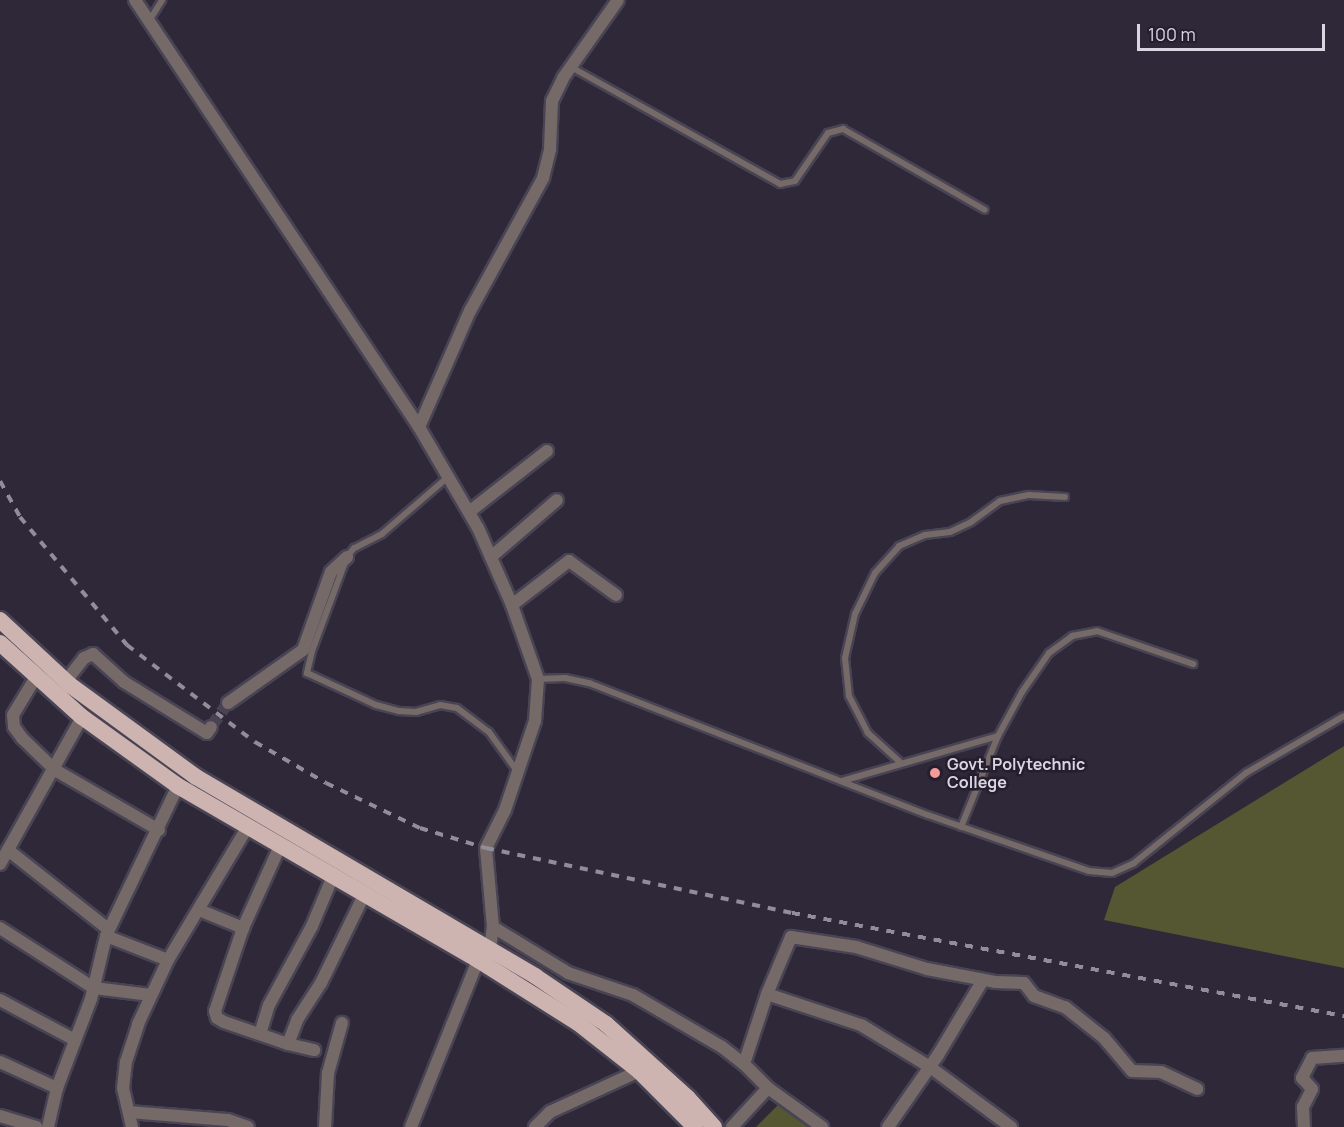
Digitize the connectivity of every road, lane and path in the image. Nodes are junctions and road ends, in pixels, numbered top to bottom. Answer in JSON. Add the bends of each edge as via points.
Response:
{"nodes":[{"id":1,"x":135,"y":0,"type":"edge"},
{"id":2,"x":162,"y":0,"type":"edge"},
{"id":3,"x":618,"y":0,"type":"edge"},
{"id":4,"x":149,"y":21,"type":"junction"},
{"id":5,"x":571,"y":67,"type":"junction"},
{"id":6,"x":985,"y":210,"type":"dead end"},
{"id":7,"x":419,"y":427,"type":"junction"},
{"id":8,"x":547,"y":451,"type":"dead end"},
{"id":9,"x":448,"y":477,"type":"junction"},
{"id":10,"x":1065,"y":497,"type":"dead end"},
{"id":11,"x":557,"y":500,"type":"dead end"},
{"id":12,"x":469,"y":512,"type":"junction"},
{"id":13,"x":347,"y":557,"type":"junction"},
{"id":14,"x":491,"y":557,"type":"junction"},
{"id":15,"x":616,"y":595,"type":"dead end"},
{"id":16,"x":512,"y":605,"type":"junction"},
{"id":17,"x":0,"y":620,"type":"edge"},
{"id":18,"x":0,"y":643,"type":"edge"},
{"id":19,"x":1193,"y":664,"type":"dead end"},
{"id":20,"x":36,"y":677,"type":"junction"},
{"id":21,"x":538,"y":679,"type":"junction"},
{"id":22,"x":66,"y":681,"type":"junction"},
{"id":23,"x":228,"y":703,"type":"tunnel mouth"},
{"id":24,"x":1344,"y":716,"type":"edge"},
{"id":25,"x":82,"y":717,"type":"junction"},
{"id":26,"x":211,"y":727,"type":"dead end"},
{"id":27,"x":999,"y":735,"type":"junction"},
{"id":28,"x":901,"y":763,"type":"junction"},
{"id":29,"x":55,"y":770,"type":"junction"},
{"id":30,"x":519,"y":773,"type":"junction"},
{"id":31,"x":842,"y":781,"type":"junction"},
{"id":32,"x":178,"y":786,"type":"junction"},
{"id":33,"x":961,"y":827,"type":"junction"},
{"id":34,"x":247,"y":828,"type":"junction"},
{"id":35,"x":159,"y":830,"type":"junction"},
{"id":36,"x":280,"y":846,"type":"junction"},
{"id":37,"x":8,"y":850,"type":"junction"},
{"id":38,"x":0,"y":864,"type":"edge"},
{"id":39,"x":333,"y":876,"type":"junction"},
{"id":40,"x":365,"y":893,"type":"junction"},
{"id":41,"x":199,"y":910,"type":"junction"},
{"id":42,"x":493,"y":927,"type":"junction"},
{"id":43,"x":0,"y":928,"type":"edge"},
{"id":44,"x":243,"y":928,"type":"junction"},
{"id":45,"x":107,"y":933,"type":"junction"},
{"id":46,"x":484,"y":955,"type":"junction"},
{"id":47,"x":168,"y":960,"type":"junction"},
{"id":48,"x":983,"y":980,"type":"junction"},
{"id":49,"x":94,"y":987,"type":"junction"},
{"id":50,"x":767,"y":994,"type":"junction"},
{"id":51,"x":151,"y":995,"type":"junction"},
{"id":52,"x":0,"y":1000,"type":"edge"},
{"id":53,"x":342,"y":1023,"type":"dead end"},
{"id":54,"x":260,"y":1034,"type":"junction"},
{"id":55,"x":75,"y":1040,"type":"junction"},
{"id":56,"x":288,"y":1044,"type":"junction"},
{"id":57,"x":314,"y":1050,"type":"dead end"},
{"id":58,"x":1344,"y":1056,"type":"edge"},
{"id":59,"x":0,"y":1062,"type":"edge"},
{"id":60,"x":744,"y":1064,"type":"junction"},
{"id":61,"x":930,"y":1067,"type":"junction"},
{"id":62,"x":639,"y":1071,"type":"junction"},
{"id":63,"x":57,"y":1088,"type":"junction"},
{"id":64,"x":768,"y":1088,"type":"junction"},
{"id":65,"x":1197,"y":1089,"type":"dead end"},
{"id":66,"x":129,"y":1112,"type":"junction"},
{"id":67,"x":0,"y":1116,"type":"edge"},
{"id":68,"x":36,"y":1127,"type":"edge"},
{"id":69,"x":48,"y":1127,"type":"edge"},
{"id":70,"x":132,"y":1127,"type":"edge"},
{"id":71,"x":248,"y":1127,"type":"edge"},
{"id":72,"x":326,"y":1127,"type":"edge"},
{"id":73,"x":411,"y":1127,"type":"edge"},
{"id":74,"x":535,"y":1127,"type":"edge"},
{"id":75,"x":695,"y":1127,"type":"edge"},
{"id":76,"x":714,"y":1127,"type":"edge"},
{"id":77,"x":732,"y":1127,"type":"edge"},
{"id":78,"x":822,"y":1127,"type":"edge"},
{"id":79,"x":888,"y":1127,"type":"edge"},
{"id":80,"x":1011,"y":1127,"type":"edge"},
{"id":81,"x":1304,"y":1127,"type":"edge"}],
"edges":[{"from":1,"to":4,"type":"street"},
{"from":2,"to":4,"type":"lane"},
{"from":3,"to":5,"type":"street"},
{"from":4,"to":7,"type":"street"},
{"from":5,"to":6,"type":"lane","via":[[780,184],[795,181],[828,133],[843,129]]},
{"from":5,"to":7,"type":"street","via":[[552,101],[550,149],[543,178],[470,311]]},
{"from":7,"to":9,"type":"street"},
{"from":8,"to":12,"type":"street"},
{"from":9,"to":12,"type":"street"},
{"from":9,"to":13,"type":"lane","via":[[389,529],[354,548]]},
{"from":10,"to":28,"type":"lane","via":[[1029,495],[1000,501],[950,532],[926,535],[899,546],[875,573],[855,614],[845,658],[849,696],[868,733]]},
{"from":11,"to":14,"type":"street"},
{"from":12,"to":14,"type":"street"},
{"from":13,"to":23,"type":"street","via":[[331,572],[303,650]]},
{"from":13,"to":30,"type":"lane","via":[[307,673],[376,705],[399,711],[440,705],[457,708],[489,732]]},
{"from":14,"to":16,"type":"street"},
{"from":15,"to":16,"type":"street","via":[[569,561]]},
{"from":16,"to":21,"type":"street"},
{"from":17,"to":22,"type":"highway"},
{"from":18,"to":20,"type":"highway"},
{"from":19,"to":27,"type":"lane","via":[[1096,631],[1072,636],[1049,653]]},
{"from":20,"to":25,"type":"highway"},
{"from":20,"to":29,"type":"street","via":[[13,715],[14,727]]},
{"from":21,"to":30,"type":"street","via":[[535,721]]},
{"from":21,"to":31,"type":"lane","via":[[589,682]]},
{"from":22,"to":26,"type":"street","via":[[84,658],[93,654],[124,682],[207,732]]},
{"from":22,"to":46,"type":"highway","via":[[196,777]]},
{"from":24,"to":33,"type":"lane","via":[[1246,773],[1134,863],[1112,873],[1089,872]]},
{"from":25,"to":29,"type":"street"},
{"from":25,"to":32,"type":"highway"},
{"from":27,"to":28,"type":"lane"},
{"from":27,"to":33,"type":"lane"},
{"from":28,"to":31,"type":"lane"},
{"from":29,"to":35,"type":"street"},
{"from":29,"to":37,"type":"street"},
{"from":30,"to":42,"type":"street","via":[[486,848]]},
{"from":31,"to":33,"type":"lane"},
{"from":32,"to":34,"type":"highway"},
{"from":32,"to":35,"type":"street"},
{"from":34,"to":36,"type":"highway"},
{"from":34,"to":41,"type":"street"},
{"from":35,"to":45,"type":"street"},
{"from":36,"to":39,"type":"highway"},
{"from":36,"to":44,"type":"street"},
{"from":37,"to":38,"type":"street"},
{"from":37,"to":45,"type":"street"},
{"from":39,"to":40,"type":"highway"},
{"from":39,"to":54,"type":"street","via":[[269,1005]]},
{"from":40,"to":46,"type":"highway"},
{"from":40,"to":56,"type":"street"},
{"from":41,"to":44,"type":"street"},
{"from":41,"to":47,"type":"street"},
{"from":42,"to":46,"type":"street"},
{"from":42,"to":60,"type":"street","via":[[568,974],[633,995]]},
{"from":43,"to":49,"type":"street"},
{"from":44,"to":54,"type":"street","via":[[215,1011],[224,1022]]},
{"from":45,"to":47,"type":"street"},
{"from":45,"to":49,"type":"street"},
{"from":46,"to":62,"type":"highway"},
{"from":46,"to":73,"type":"street"},
{"from":46,"to":76,"type":"highway","via":[[535,976],[606,1024],[682,1092]]},
{"from":47,"to":51,"type":"street"},
{"from":48,"to":50,"type":"street","via":[[927,969],[856,947],[791,937]]},
{"from":48,"to":61,"type":"street"},
{"from":48,"to":65,"type":"street","via":[[1024,983],[1034,996],[1065,1006],[1104,1038],[1132,1071],[1161,1072]]},
{"from":49,"to":51,"type":"street"},
{"from":49,"to":55,"type":"street"},
{"from":50,"to":60,"type":"street"},
{"from":50,"to":61,"type":"street","via":[[861,1025]]},
{"from":51,"to":66,"type":"street","via":[[126,1062],[123,1089]]},
{"from":52,"to":55,"type":"street"},
{"from":53,"to":72,"type":"street","via":[[328,1073]]},
{"from":54,"to":56,"type":"street"},
{"from":55,"to":63,"type":"street"},
{"from":56,"to":57,"type":"street"},
{"from":58,"to":81,"type":"street","via":[[1312,1058],[1302,1078],[1312,1089],[1303,1107]]},
{"from":59,"to":63,"type":"street"},
{"from":60,"to":64,"type":"street"},
{"from":61,"to":79,"type":"street"},
{"from":61,"to":80,"type":"street"},
{"from":62,"to":74,"type":"street","via":[[550,1112]]},
{"from":62,"to":75,"type":"highway"},
{"from":63,"to":69,"type":"street"},
{"from":64,"to":77,"type":"street"},
{"from":64,"to":78,"type":"street"},
{"from":66,"to":70,"type":"street"},
{"from":66,"to":71,"type":"street","via":[[228,1120]]},
{"from":67,"to":68,"type":"street"}]}
